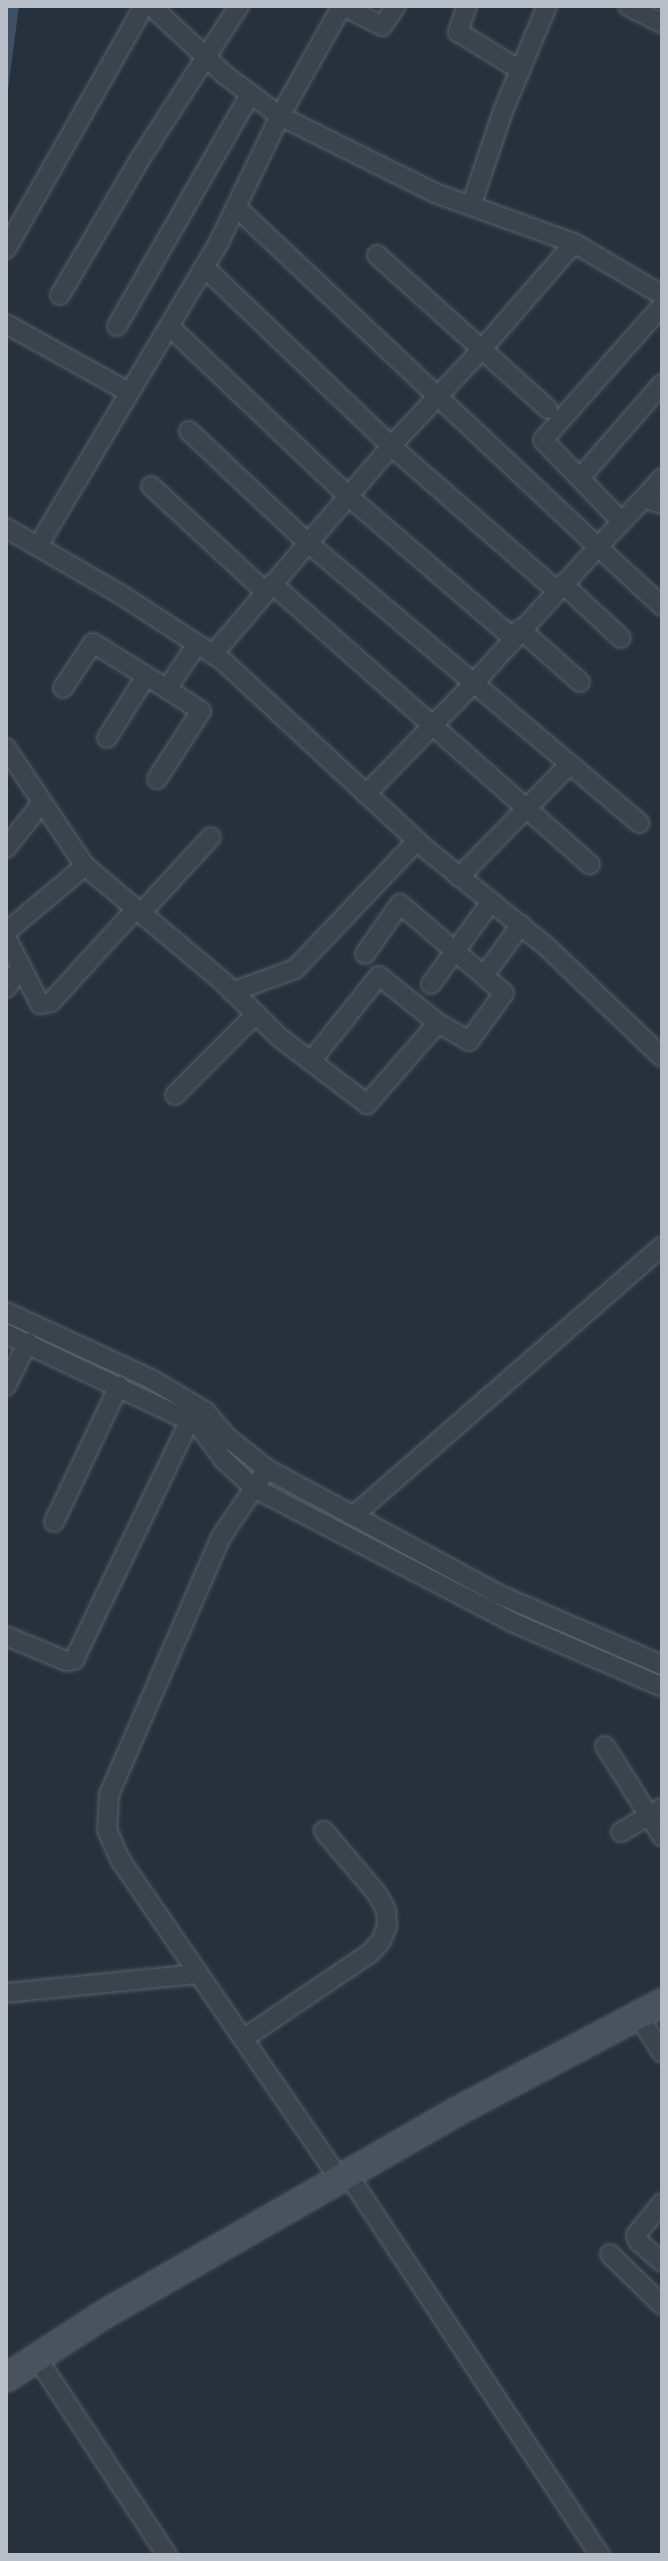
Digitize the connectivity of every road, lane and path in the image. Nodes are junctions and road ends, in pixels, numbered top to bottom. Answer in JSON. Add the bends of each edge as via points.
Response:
{"nodes":[{"id":1,"x":144,"y":6,"type":"edge"},
{"id":2,"x":151,"y":6,"type":"edge"},
{"id":3,"x":239,"y":6,"type":"edge"},
{"id":4,"x":342,"y":6,"type":"edge"},
{"id":5,"x":396,"y":6,"type":"edge"},
{"id":6,"x":467,"y":6,"type":"edge"},
{"id":7,"x":547,"y":6,"type":"edge"},
{"id":8,"x":628,"y":6,"type":"edge"},
{"id":9,"x":662,"y":23,"type":"edge"},
{"id":10,"x":204,"y":55,"type":"junction"},
{"id":11,"x":520,"y":70,"type":"junction"},
{"id":12,"x":250,"y":95,"type":"junction"},
{"id":13,"x":280,"y":116,"type":"junction"},
{"id":14,"x":471,"y":206,"type":"junction"},
{"id":15,"x":236,"y":207,"type":"junction"},
{"id":16,"x":574,"y":243,"type":"junction"},
{"id":17,"x":6,"y":249,"type":"edge"},
{"id":18,"x":377,"y":255,"type":"dead end"},
{"id":19,"x":204,"y":267,"type":"junction"},
{"id":20,"x":60,"y":295,"type":"dead end"},
{"id":21,"x":662,"y":295,"type":"edge"},
{"id":22,"x":662,"y":306,"type":"edge"},
{"id":23,"x":6,"y":324,"type":"edge"},
{"id":24,"x":117,"y":326,"type":"dead end"},
{"id":25,"x":170,"y":327,"type":"junction"},
{"id":26,"x":482,"y":349,"type":"junction"},
{"id":27,"x":662,"y":384,"type":"edge"},
{"id":28,"x":127,"y":391,"type":"junction"},
{"id":29,"x":437,"y":397,"type":"junction"},
{"id":30,"x":548,"y":409,"type":"dead end"},
{"id":31,"x":189,"y":431,"type":"dead end"},
{"id":32,"x":391,"y":446,"type":"junction"},
{"id":33,"x":580,"y":478,"type":"junction"},
{"id":34,"x":662,"y":478,"type":"edge"},
{"id":35,"x":151,"y":486,"type":"dead end"},
{"id":36,"x":348,"y":496,"type":"junction"},
{"id":37,"x":653,"y":501,"type":"edge"},
{"id":38,"x":620,"y":520,"type":"junction"},
{"id":39,"x":6,"y":528,"type":"edge"},
{"id":40,"x":308,"y":543,"type":"junction"},
{"id":41,"x":38,"y":546,"type":"junction"},
{"id":42,"x":598,"y":547,"type":"junction"},
{"id":43,"x":560,"y":587,"type":"junction"},
{"id":44,"x":269,"y":588,"type":"junction"},
{"id":45,"x":662,"y":606,"type":"edge"},
{"id":46,"x":517,"y":634,"type":"junction"},
{"id":47,"x":621,"y":638,"type":"dead end"},
{"id":48,"x":205,"y":649,"type":"junction"},
{"id":49,"x":146,"y":676,"type":"junction"},
{"id":50,"x":580,"y":682,"type":"dead end"},
{"id":51,"x":474,"y":683,"type":"junction"},
{"id":52,"x":63,"y":688,"type":"dead end"},
{"id":53,"x":167,"y":689,"type":"junction"},
{"id":54,"x":432,"y":727,"type":"junction"},
{"id":55,"x":107,"y":738,"type":"dead end"},
{"id":56,"x":6,"y":748,"type":"edge"},
{"id":57,"x":570,"y":764,"type":"junction"},
{"id":58,"x":157,"y":779,"type":"dead end"},
{"id":59,"x":366,"y":794,"type":"junction"},
{"id":60,"x":42,"y":803,"type":"junction"},
{"id":61,"x":526,"y":809,"type":"junction"},
{"id":62,"x":639,"y":823,"type":"dead end"},
{"id":63,"x":211,"y":837,"type":"dead end"},
{"id":64,"x":417,"y":841,"type":"junction"},
{"id":65,"x":6,"y":848,"type":"edge"},
{"id":66,"x":590,"y":864,"type":"dead end"},
{"id":67,"x":85,"y":866,"type":"junction"},
{"id":68,"x":459,"y":877,"type":"junction"},
{"id":69,"x":491,"y":902,"type":"junction"},
{"id":70,"x":139,"y":911,"type":"junction"},
{"id":71,"x":521,"y":925,"type":"junction"},
{"id":72,"x":6,"y":934,"type":"edge"},
{"id":73,"x":455,"y":951,"type":"junction"},
{"id":74,"x":365,"y":954,"type":"dead end"},
{"id":75,"x":21,"y":967,"type":"junction"},
{"id":76,"x":485,"y":974,"type":"junction"},
{"id":77,"x":431,"y":984,"type":"dead end"},
{"id":78,"x":6,"y":988,"type":"edge"},
{"id":79,"x":232,"y":992,"type":"junction"},
{"id":80,"x":256,"y":1014,"type":"junction"},
{"id":81,"x":438,"y":1023,"type":"junction"},
{"id":82,"x":662,"y":1057,"type":"edge"},
{"id":83,"x":311,"y":1061,"type":"junction"},
{"id":84,"x":175,"y":1095,"type":"dead end"},
{"id":85,"x":662,"y":1246,"type":"edge"},
{"id":86,"x":6,"y":1312,"type":"edge"},
{"id":87,"x":6,"y":1334,"type":"edge"},
{"id":88,"x":28,"y":1342,"type":"junction"},
{"id":89,"x":6,"y":1386,"type":"edge"},
{"id":90,"x":119,"y":1386,"type":"junction"},
{"id":91,"x":190,"y":1420,"type":"junction"},
{"id":92,"x":267,"y":1469,"type":"junction"},
{"id":93,"x":254,"y":1488,"type":"junction"},
{"id":94,"x":353,"y":1516,"type":"junction"},
{"id":95,"x":54,"y":1522,"type":"dead end"},
{"id":96,"x":6,"y":1636,"type":"edge"},
{"id":97,"x":662,"y":1665,"type":"edge"},
{"id":98,"x":662,"y":1687,"type":"edge"},
{"id":99,"x":605,"y":1746,"type":"dead end"},
{"id":100,"x":655,"y":1812,"type":"edge"},
{"id":101,"x":324,"y":1831,"type":"dead end"},
{"id":102,"x":621,"y":1832,"type":"dead end"},
{"id":103,"x":662,"y":1836,"type":"edge"},
{"id":104,"x":198,"y":1974,"type":"junction"},
{"id":105,"x":662,"y":1986,"type":"edge"},
{"id":106,"x":6,"y":1993,"type":"edge"},
{"id":107,"x":662,"y":2003,"type":"edge"},
{"id":108,"x":638,"y":2015,"type":"junction"},
{"id":109,"x":243,"y":2039,"type":"junction"},
{"id":110,"x":662,"y":2053,"type":"edge"},
{"id":111,"x":527,"y":2066,"type":"junction"},
{"id":112,"x":340,"y":2172,"type":"junction"},
{"id":113,"x":662,"y":2203,"type":"edge"},
{"id":114,"x":610,"y":2254,"type":"dead end"},
{"id":115,"x":662,"y":2262,"type":"edge"},
{"id":116,"x":662,"y":2305,"type":"edge"},
{"id":117,"x":37,"y":2358,"type":"junction"},
{"id":118,"x":6,"y":2361,"type":"edge"},
{"id":119,"x":6,"y":2378,"type":"edge"},
{"id":120,"x":167,"y":2555,"type":"edge"},
{"id":121,"x":600,"y":2555,"type":"edge"}],
"edges":[{"from":1,"to":17,"type":"street"},
{"from":2,"to":10,"type":"street"},
{"from":3,"to":10,"type":"street"},
{"from":4,"to":5,"type":"street","via":[[382,26]]},
{"from":4,"to":13,"type":"street"},
{"from":6,"to":11,"type":"street","via":[[458,32]]},
{"from":7,"to":11,"type":"street"},
{"from":8,"to":9,"type":"street"},
{"from":10,"to":12,"type":"street"},
{"from":10,"to":20,"type":"street"},
{"from":11,"to":14,"type":"street"},
{"from":12,"to":13,"type":"street"},
{"from":12,"to":24,"type":"street"},
{"from":13,"to":14,"type":"street"},
{"from":13,"to":15,"type":"street"},
{"from":14,"to":16,"type":"street"},
{"from":15,"to":19,"type":"street"},
{"from":15,"to":29,"type":"street"},
{"from":16,"to":21,"type":"street"},
{"from":16,"to":26,"type":"street"},
{"from":18,"to":26,"type":"street"},
{"from":19,"to":25,"type":"street"},
{"from":19,"to":32,"type":"street"},
{"from":22,"to":33,"type":"street","via":[[543,440]]},
{"from":23,"to":28,"type":"street"},
{"from":25,"to":28,"type":"street"},
{"from":25,"to":36,"type":"street"},
{"from":26,"to":29,"type":"street"},
{"from":26,"to":30,"type":"street"},
{"from":27,"to":33,"type":"street"},
{"from":28,"to":41,"type":"street"},
{"from":29,"to":32,"type":"street"},
{"from":29,"to":42,"type":"street"},
{"from":31,"to":40,"type":"street"},
{"from":32,"to":36,"type":"street"},
{"from":32,"to":43,"type":"street"},
{"from":33,"to":38,"type":"street"},
{"from":34,"to":37,"type":"street"},
{"from":35,"to":44,"type":"street"},
{"from":36,"to":40,"type":"street"},
{"from":36,"to":46,"type":"street"},
{"from":37,"to":38,"type":"street"},
{"from":38,"to":42,"type":"street"},
{"from":39,"to":41,"type":"street"},
{"from":40,"to":44,"type":"street"},
{"from":40,"to":51,"type":"street"},
{"from":41,"to":48,"type":"street"},
{"from":42,"to":43,"type":"street"},
{"from":42,"to":45,"type":"street"},
{"from":43,"to":46,"type":"street"},
{"from":43,"to":47,"type":"street"},
{"from":44,"to":48,"type":"street"},
{"from":44,"to":54,"type":"street"},
{"from":46,"to":50,"type":"street"},
{"from":46,"to":51,"type":"street"},
{"from":48,"to":53,"type":"street"},
{"from":48,"to":59,"type":"street"},
{"from":49,"to":52,"type":"street","via":[[93,643]]},
{"from":49,"to":53,"type":"street"},
{"from":49,"to":55,"type":"street"},
{"from":51,"to":54,"type":"street"},
{"from":51,"to":57,"type":"street"},
{"from":53,"to":58,"type":"street","via":[[201,711]]},
{"from":54,"to":59,"type":"street"},
{"from":54,"to":61,"type":"street"},
{"from":56,"to":60,"type":"street"},
{"from":57,"to":61,"type":"street"},
{"from":57,"to":62,"type":"street"},
{"from":59,"to":64,"type":"street"},
{"from":60,"to":65,"type":"street"},
{"from":60,"to":67,"type":"street"},
{"from":61,"to":66,"type":"street"},
{"from":61,"to":68,"type":"street"},
{"from":63,"to":70,"type":"street"},
{"from":64,"to":68,"type":"street"},
{"from":64,"to":79,"type":"street","via":[[295,969]]},
{"from":67,"to":70,"type":"street"},
{"from":67,"to":72,"type":"street"},
{"from":68,"to":69,"type":"street"},
{"from":69,"to":71,"type":"street"},
{"from":69,"to":73,"type":"street"},
{"from":70,"to":75,"type":"street","via":[[51,1002],[40,1004]]},
{"from":70,"to":79,"type":"street"},
{"from":71,"to":76,"type":"street"},
{"from":71,"to":82,"type":"street"},
{"from":72,"to":75,"type":"street"},
{"from":73,"to":74,"type":"street","via":[[400,904]]},
{"from":73,"to":76,"type":"street"},
{"from":73,"to":77,"type":"street"},
{"from":75,"to":78,"type":"street"},
{"from":76,"to":81,"type":"street","via":[[504,993],[469,1041]]},
{"from":79,"to":80,"type":"street"},
{"from":80,"to":83,"type":"street"},
{"from":80,"to":84,"type":"street"},
{"from":81,"to":83,"type":"street","via":[[367,1104]]},
{"from":81,"to":83,"type":"street","via":[[379,976]]},
{"from":85,"to":94,"type":"street"},
{"from":86,"to":92,"type":"street","via":[[135,1371],[205,1411]]},
{"from":87,"to":88,"type":"street"},
{"from":88,"to":89,"type":"street"},
{"from":88,"to":90,"type":"street"},
{"from":90,"to":91,"type":"street"},
{"from":90,"to":95,"type":"street"},
{"from":91,"to":93,"type":"street"},
{"from":91,"to":96,"type":"street","via":[[74,1660]]},
{"from":92,"to":93,"type":"street"},
{"from":92,"to":94,"type":"street"},
{"from":93,"to":98,"type":"street","via":[[512,1622]]},
{"from":93,"to":104,"type":"street","via":[[221,1537],[106,1812],[107,1830],[121,1861]]},
{"from":94,"to":97,"type":"street","via":[[516,1603]]},
{"from":99,"to":100,"type":"street"},
{"from":100,"to":102,"type":"street"},
{"from":100,"to":103,"type":"street"},
{"from":101,"to":109,"type":"street","via":[[378,1895],[387,1926],[370,1953]]},
{"from":104,"to":106,"type":"street"},
{"from":104,"to":109,"type":"street"},
{"from":105,"to":111,"type":"street"},
{"from":107,"to":108,"type":"street"},
{"from":108,"to":110,"type":"street"},
{"from":108,"to":111,"type":"street"},
{"from":109,"to":112,"type":"street"},
{"from":111,"to":112,"type":"street"},
{"from":112,"to":117,"type":"street"},
{"from":112,"to":118,"type":"street","via":[[80,2312]]},
{"from":112,"to":121,"type":"street"},
{"from":113,"to":115,"type":"street","via":[[636,2235]]},
{"from":114,"to":116,"type":"street"},
{"from":117,"to":119,"type":"street"},
{"from":117,"to":120,"type":"street"}]}
